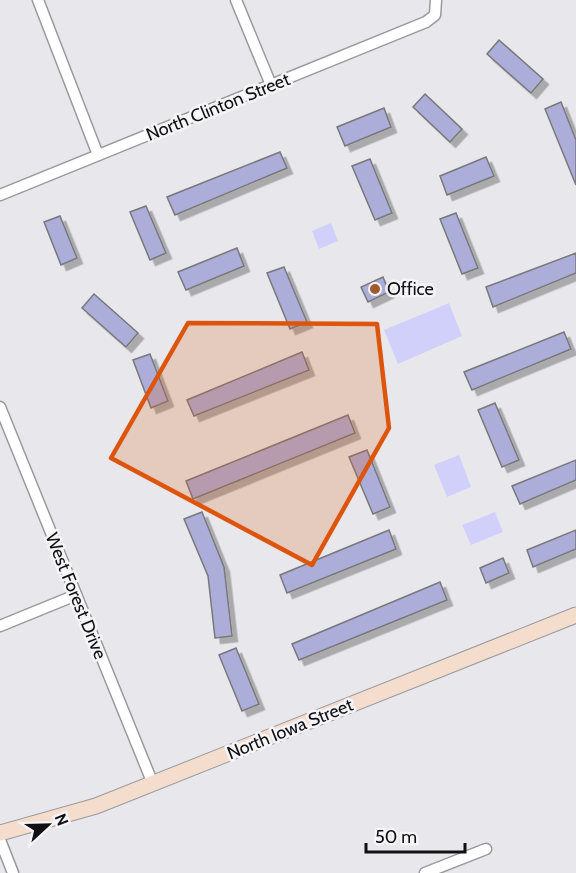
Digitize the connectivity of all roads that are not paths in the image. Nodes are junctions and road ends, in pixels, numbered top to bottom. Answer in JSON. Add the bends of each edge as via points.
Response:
{"nodes":[{"id":1,"x":38,"y":0,"type":"edge"},
{"id":2,"x":236,"y":0,"type":"edge"},
{"id":3,"x":436,"y":0,"type":"edge"},
{"id":4,"x":271,"y":85,"type":"junction"},
{"id":5,"x":98,"y":155,"type":"junction"},
{"id":6,"x":0,"y":195,"type":"edge"},
{"id":7,"x":0,"y":407,"type":"edge"},
{"id":8,"x":76,"y":595,"type":"junction"},
{"id":9,"x":576,"y":615,"type":"edge"},
{"id":10,"x":0,"y":626,"type":"edge"},
{"id":11,"x":153,"y":784,"type":"junction"},
{"id":12,"x":0,"y":833,"type":"edge"},
{"id":13,"x":0,"y":840,"type":"edge"},
{"id":14,"x":486,"y":849,"type":"dead end"},
{"id":15,"x":13,"y":873,"type":"edge"},
{"id":16,"x":425,"y":873,"type":"edge"}],
"edges":[{"from":1,"to":5,"type":"street"},
{"from":2,"to":4,"type":"street"},
{"from":3,"to":4,"type":"street","name":"North Clinton Street","via":[[435,15],[416,26]]},
{"from":4,"to":5,"type":"street","name":"North Clinton Street"},
{"from":5,"to":6,"type":"street","name":"North Clinton Street"},
{"from":7,"to":8,"type":"street","name":"West Forest Drive"},
{"from":8,"to":10,"type":"street"},
{"from":8,"to":11,"type":"street","name":"West Forest Drive"},
{"from":9,"to":11,"type":"street","name":"North Iowa Street"},
{"from":11,"to":12,"type":"street","name":"North Iowa Street","via":[[96,806]]},
{"from":13,"to":15,"type":"street"},
{"from":14,"to":16,"type":"street"}]}
